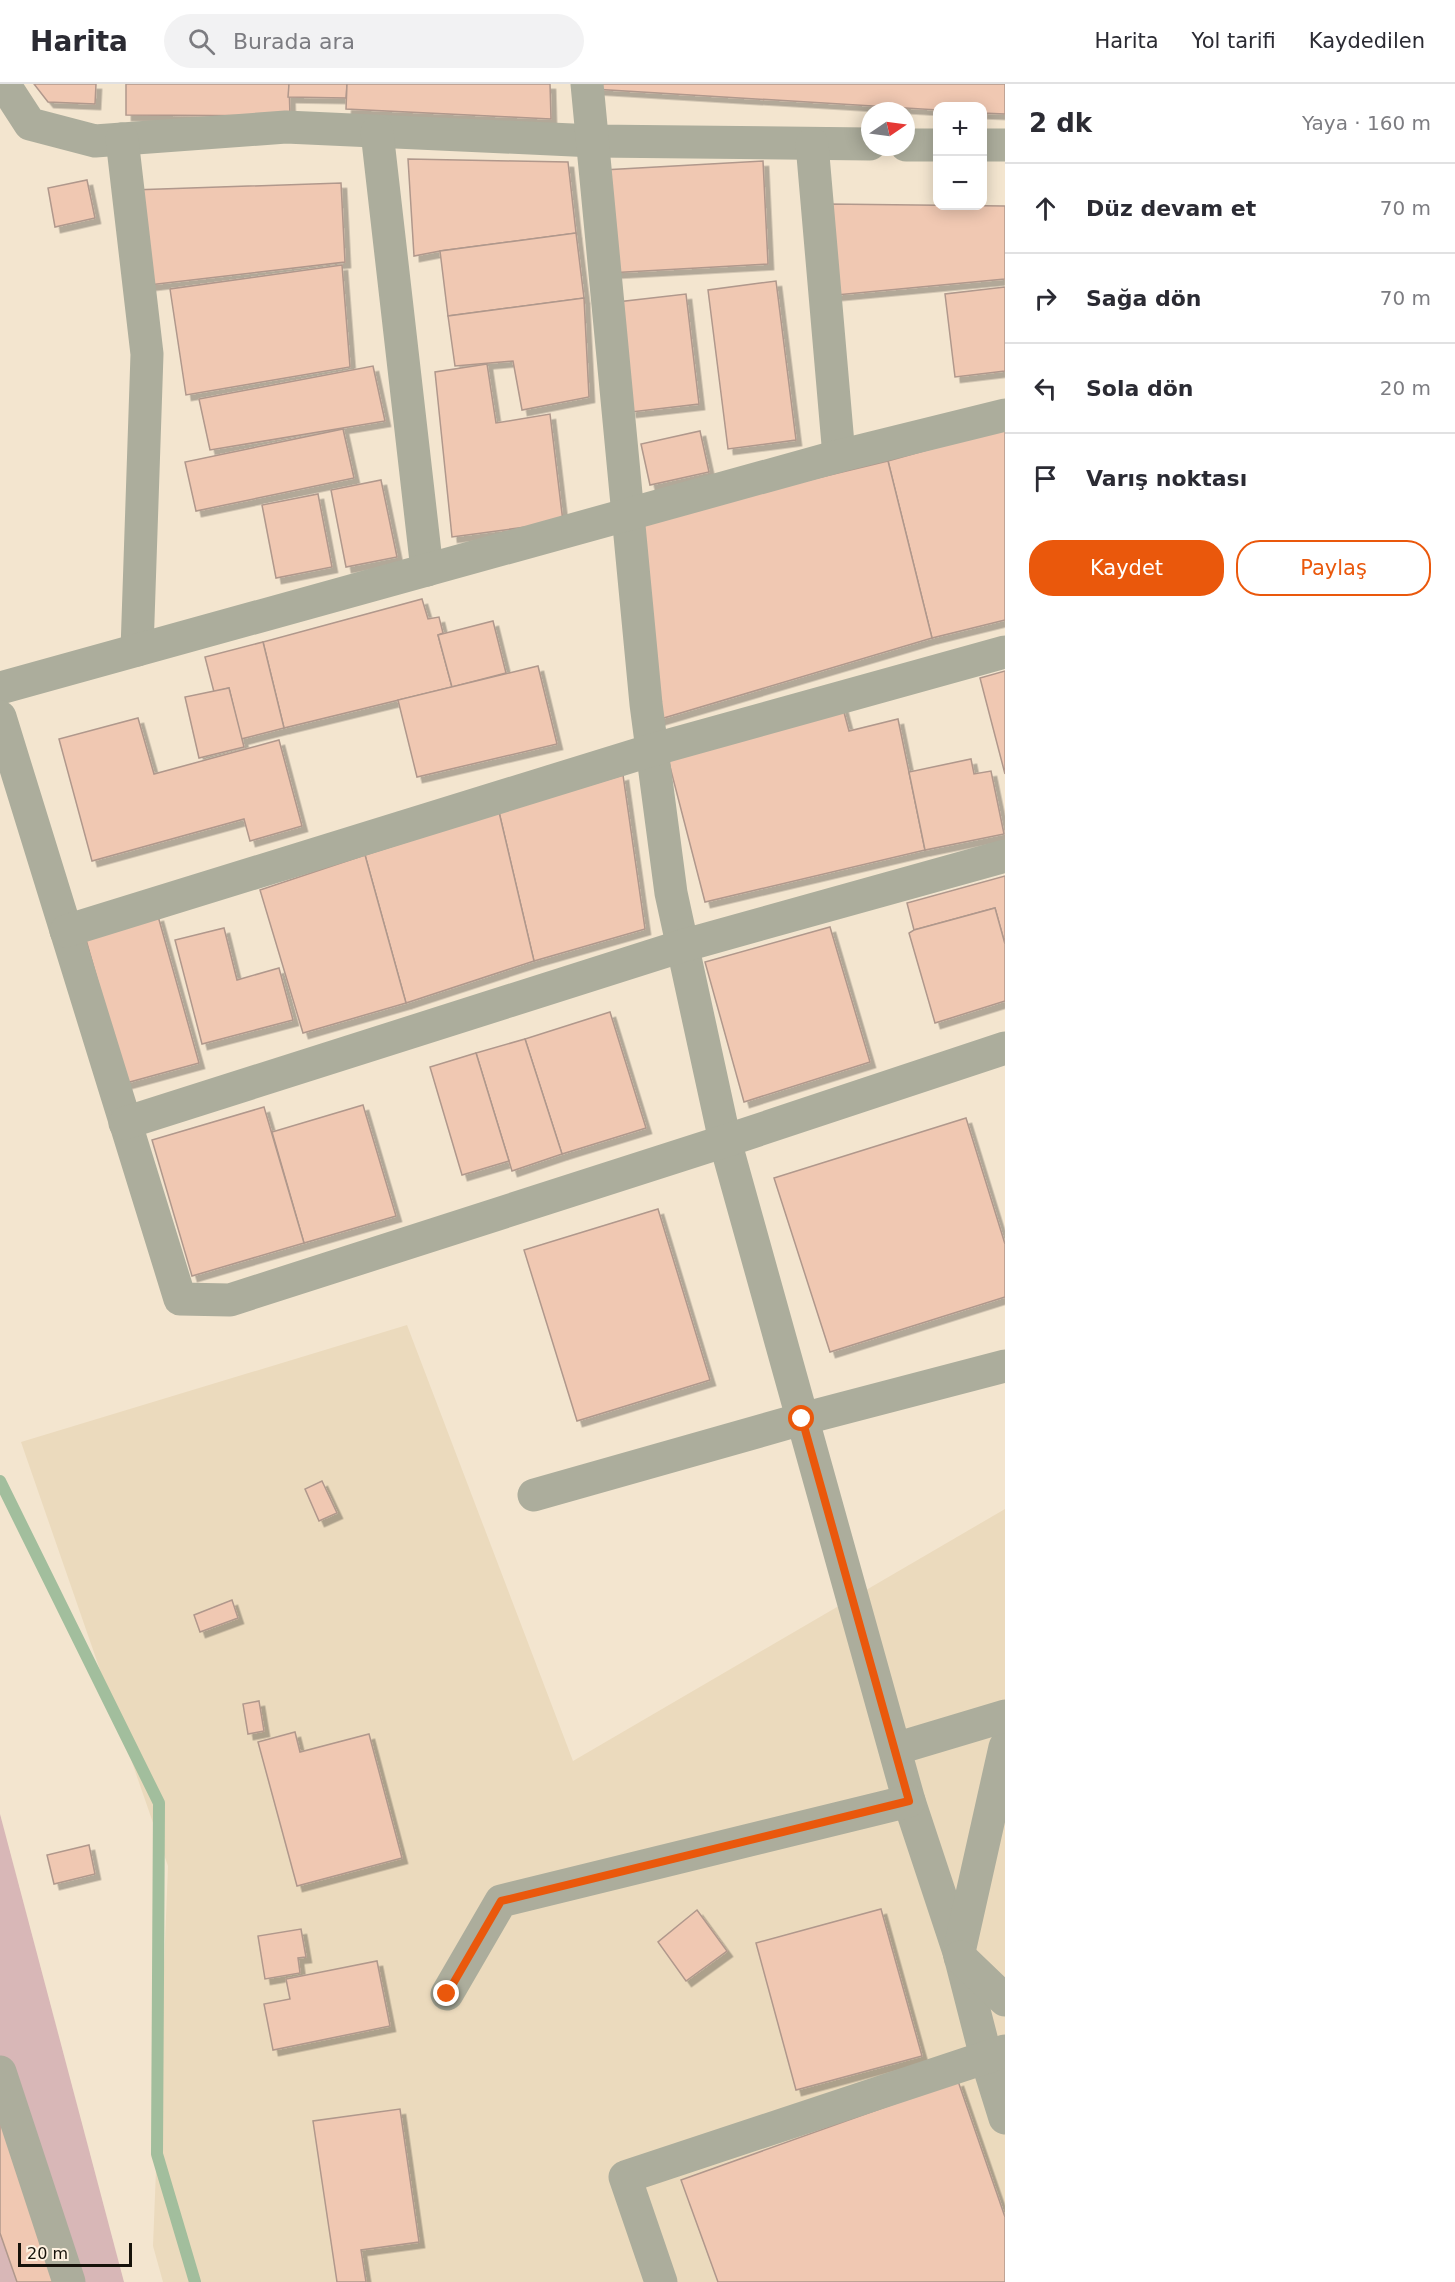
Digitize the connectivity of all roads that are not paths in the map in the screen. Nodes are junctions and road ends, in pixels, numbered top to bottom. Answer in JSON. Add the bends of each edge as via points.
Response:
{"nodes":[{"id":1,"x":4,"y":84,"type":"edge"},
{"id":2,"x":587,"y":84,"type":"edge"},
{"id":3,"x":377,"y":132,"type":"junction"},
{"id":4,"x":122,"y":139,"type":"junction"},
{"id":5,"x":594,"y":141,"type":"junction"},
{"id":6,"x":813,"y":144,"type":"junction"},
{"id":7,"x":861,"y":144,"type":"edge"},
{"id":8,"x":915,"y":144,"type":"edge"},
{"id":9,"x":933,"y":145,"type":"edge"},
{"id":10,"x":987,"y":145,"type":"edge"},
{"id":11,"x":1005,"y":145,"type":"edge"},
{"id":12,"x":1005,"y":415,"type":"edge"},
{"id":13,"x":838,"y":456,"type":"junction"},
{"id":14,"x":628,"y":515,"type":"junction"},
{"id":15,"x":427,"y":570,"type":"junction"},
{"id":16,"x":137,"y":650,"type":"junction"},
{"id":17,"x":1005,"y":652,"type":"edge"},
{"id":18,"x":0,"y":688,"type":"edge"},
{"id":19,"x":0,"y":717,"type":"edge"},
{"id":20,"x":652,"y":750,"type":"junction"},
{"id":21,"x":1005,"y":856,"type":"edge"},
{"id":22,"x":66,"y":931,"type":"junction"},
{"id":23,"x":682,"y":946,"type":"junction"},
{"id":24,"x":1005,"y":1048,"type":"edge"},
{"id":25,"x":125,"y":1123,"type":"junction"},
{"id":26,"x":725,"y":1141,"type":"junction"},
{"id":27,"x":1005,"y":1366,"type":"edge"},
{"id":28,"x":802,"y":1419,"type":"junction"},
{"id":29,"x":534,"y":1495,"type":"dead end"},
{"id":30,"x":1005,"y":1716,"type":"edge"},
{"id":31,"x":1005,"y":1747,"type":"edge"},
{"id":32,"x":895,"y":1749,"type":"junction"},
{"id":33,"x":909,"y":1801,"type":"junction"},
{"id":34,"x":959,"y":1955,"type":"junction"},
{"id":35,"x":447,"y":1994,"type":"dead end"},
{"id":36,"x":1005,"y":2000,"type":"edge"},
{"id":37,"x":995,"y":2054,"type":"edge"},
{"id":38,"x":0,"y":2072,"type":"edge"},
{"id":39,"x":1005,"y":2118,"type":"edge"},
{"id":40,"x":69,"y":2282,"type":"edge"},
{"id":41,"x":661,"y":2282,"type":"edge"}],
"edges":[{"from":1,"to":4,"type":"street","via":[[30,124],[95,141]]},
{"from":2,"to":5,"type":"street"},
{"from":3,"to":4,"type":"street","via":[[286,127]]},
{"from":3,"to":5,"type":"street"},
{"from":3,"to":15,"type":"street"},
{"from":4,"to":16,"type":"street","via":[[147,354]]},
{"from":5,"to":6,"type":"street"},
{"from":5,"to":14,"type":"street"},
{"from":6,"to":7,"type":"street"},
{"from":6,"to":13,"type":"street"},
{"from":8,"to":9,"type":"street"},
{"from":10,"to":11,"type":"street"},
{"from":12,"to":13,"type":"street"},
{"from":13,"to":14,"type":"street"},
{"from":14,"to":15,"type":"street"},
{"from":14,"to":20,"type":"street"},
{"from":15,"to":16,"type":"street"},
{"from":16,"to":18,"type":"street"},
{"from":17,"to":20,"type":"street"},
{"from":19,"to":22,"type":"street"},
{"from":20,"to":22,"type":"street"},
{"from":20,"to":23,"type":"street","via":[[670,893]]},
{"from":21,"to":23,"type":"street"},
{"from":22,"to":25,"type":"street"},
{"from":23,"to":25,"type":"street"},
{"from":23,"to":26,"type":"street"},
{"from":24,"to":26,"type":"street"},
{"from":25,"to":26,"type":"street","via":[[180,1299],[230,1300]]},
{"from":26,"to":28,"type":"street"},
{"from":27,"to":28,"type":"street"},
{"from":28,"to":29,"type":"street"},
{"from":28,"to":32,"type":"street"},
{"from":30,"to":32,"type":"street"},
{"from":31,"to":34,"type":"street"},
{"from":32,"to":33,"type":"street"},
{"from":33,"to":34,"type":"street"},
{"from":33,"to":35,"type":"street","via":[[501,1901]]},
{"from":34,"to":36,"type":"street"},
{"from":34,"to":37,"type":"street"},
{"from":37,"to":39,"type":"street"},
{"from":37,"to":41,"type":"street","via":[[625,2177]]},
{"from":38,"to":40,"type":"street"}]}
